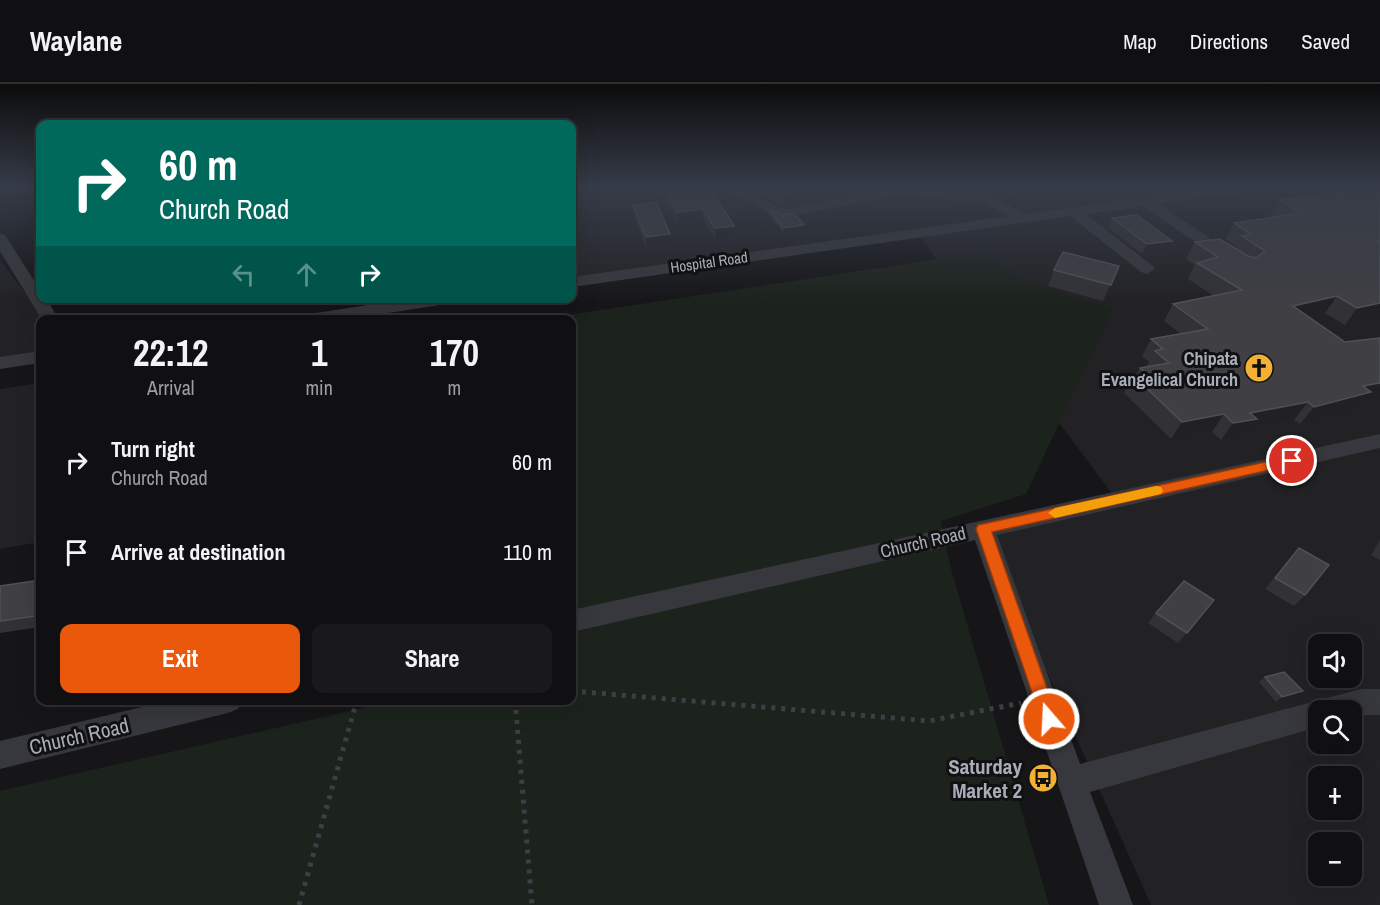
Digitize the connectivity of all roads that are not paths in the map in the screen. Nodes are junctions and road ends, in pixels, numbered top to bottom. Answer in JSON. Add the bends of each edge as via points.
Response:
{"nodes":[{"id":1,"x":964,"y":226,"type":"edge"},
{"id":2,"x":1093,"y":226,"type":"edge"},
{"id":3,"x":1187,"y":226,"type":"edge"},
{"id":4,"x":0,"y":238,"type":"edge"},
{"id":5,"x":1245,"y":268,"type":"edge"},
{"id":6,"x":1147,"y":269,"type":"dead end"},
{"id":7,"x":576,"y":281,"type":"edge"},
{"id":8,"x":36,"y":296,"type":"edge"},
{"id":9,"x":424,"y":303,"type":"edge"},
{"id":10,"x":396,"y":308,"type":"edge"},
{"id":11,"x":342,"y":315,"type":"edge"},
{"id":12,"x":36,"y":358,"type":"edge"},
{"id":13,"x":0,"y":363,"type":"edge"},
{"id":14,"x":1380,"y":441,"type":"edge"},
{"id":15,"x":983,"y":529,"type":"junction"},
{"id":16,"x":576,"y":620,"type":"edge"},
{"id":17,"x":1362,"y":702,"type":"edge"},
{"id":18,"x":1380,"y":702,"type":"edge"},
{"id":19,"x":207,"y":705,"type":"edge"},
{"id":20,"x":1308,"y":717,"type":"edge"},
{"id":21,"x":0,"y":754,"type":"edge"},
{"id":22,"x":1071,"y":782,"type":"junction"},
{"id":23,"x":1116,"y":905,"type":"edge"}],
"edges":[{"from":1,"to":7,"type":"street","name":"Hospital Road"},
{"from":2,"to":6,"type":"street"},
{"from":3,"to":5,"type":"street"},
{"from":4,"to":8,"type":"street"},
{"from":9,"to":10,"type":"street"},
{"from":10,"to":11,"type":"street"},
{"from":12,"to":13,"type":"street"},
{"from":14,"to":15,"type":"street","name":"Church Road"},
{"from":15,"to":16,"type":"street","name":"Church Road"},
{"from":15,"to":22,"type":"street"},
{"from":17,"to":18,"type":"street"},
{"from":19,"to":21,"type":"street","name":"Church Road"},
{"from":20,"to":22,"type":"street"},
{"from":22,"to":23,"type":"street"}]}
